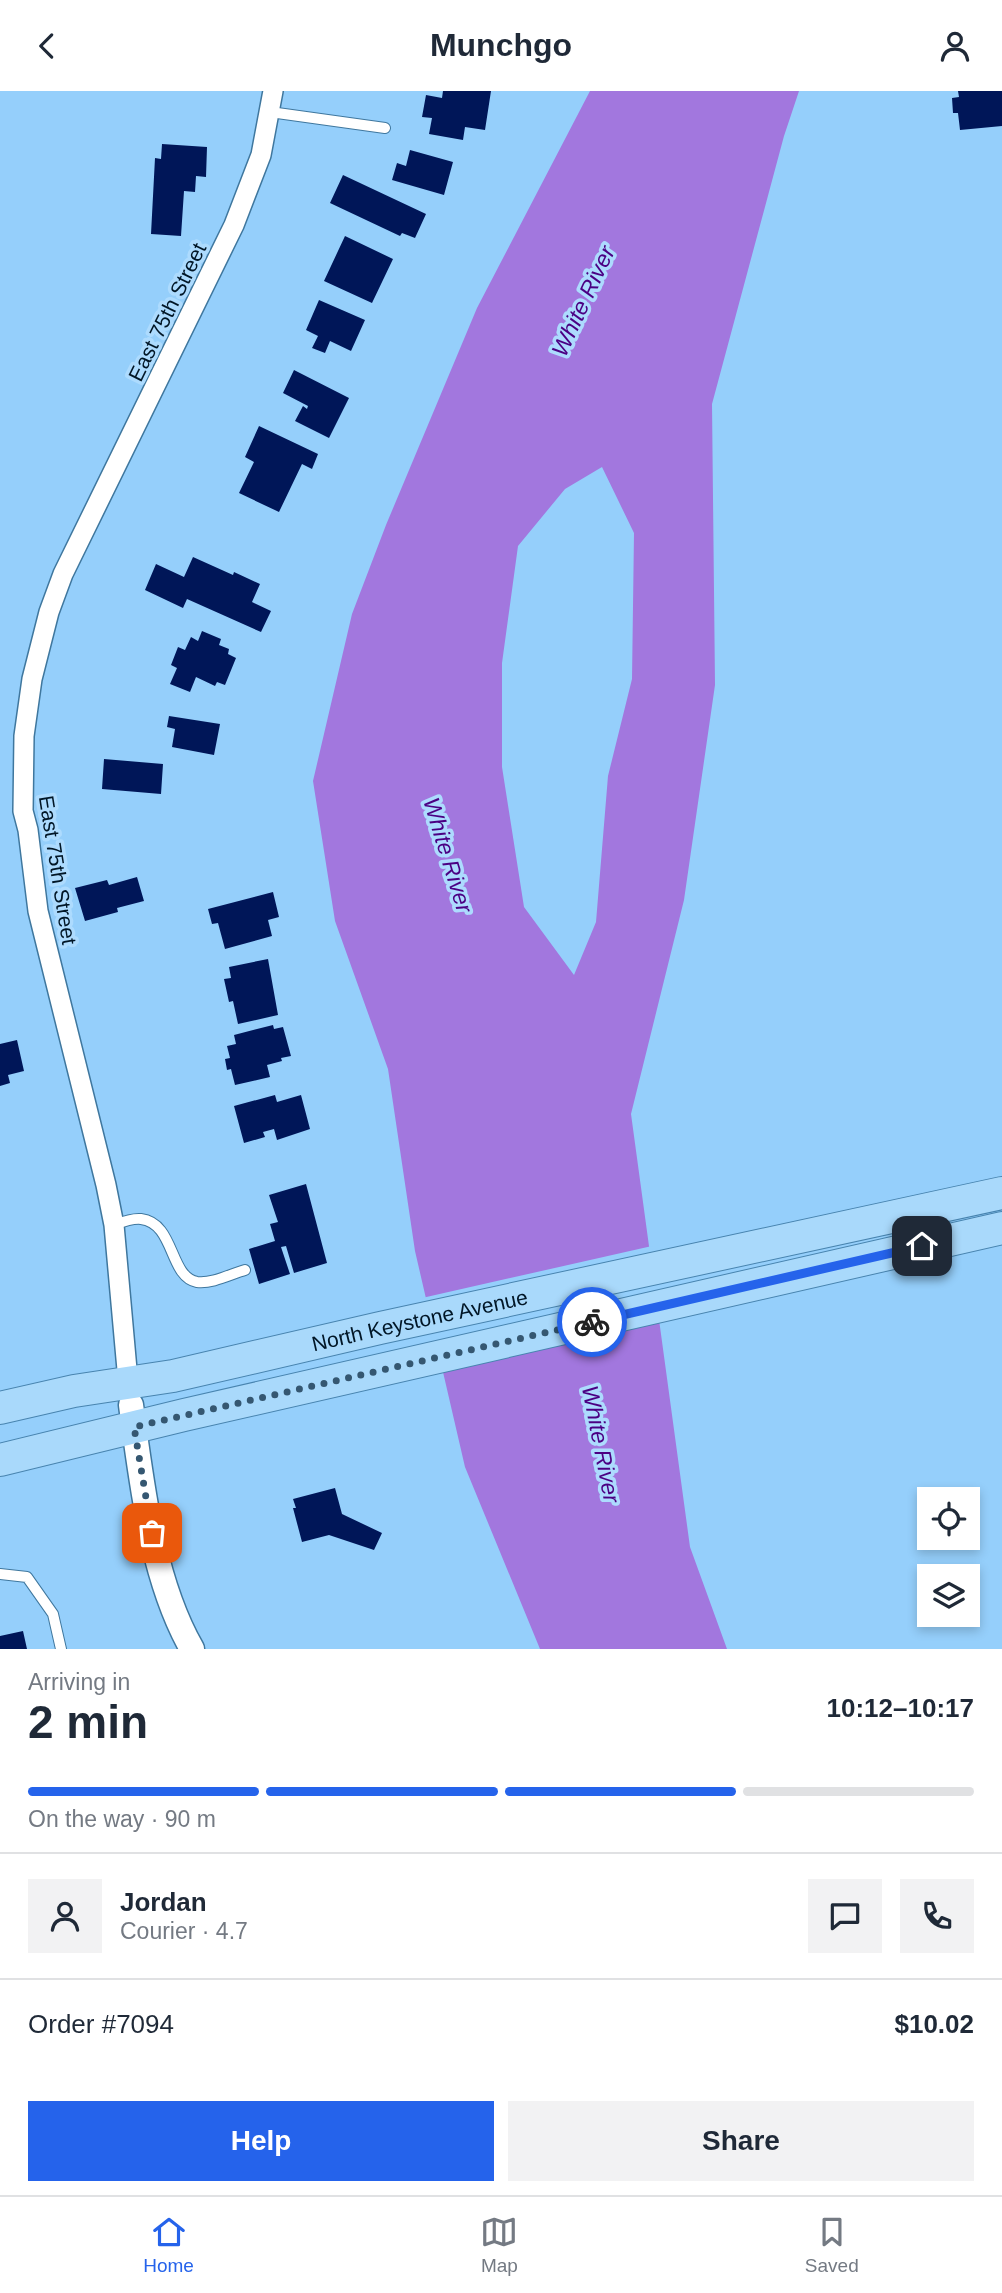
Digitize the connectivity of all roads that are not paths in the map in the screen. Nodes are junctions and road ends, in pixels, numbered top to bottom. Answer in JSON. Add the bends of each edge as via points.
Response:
{"nodes":[{"id":1,"x":274,"y":91,"type":"edge"},
{"id":2,"x":270,"y":112,"type":"junction"},
{"id":3,"x":385,"y":128,"type":"dead end"},
{"id":4,"x":1002,"y":1193,"type":"edge"},
{"id":5,"x":114,"y":1225,"type":"junction"},
{"id":6,"x":1002,"y":1228,"type":"edge"},
{"id":7,"x":245,"y":1270,"type":"dead end"},
{"id":8,"x":131,"y":1406,"type":"junction"},
{"id":9,"x":0,"y":1408,"type":"edge"},
{"id":10,"x":0,"y":1460,"type":"edge"},
{"id":11,"x":0,"y":1574,"type":"edge"},
{"id":12,"x":61,"y":1649,"type":"edge"},
{"id":13,"x":192,"y":1649,"type":"edge"}],
"edges":[{"from":1,"to":2,"type":"street","name":"East 75th Street"},
{"from":2,"to":3,"type":"lane"},
{"from":2,"to":5,"type":"street","name":"East 75th Street","via":[[261,155],[234,225],[63,574],[39,645],[26,713],[23,811],[34,889]]},
{"from":4,"to":8,"type":"main road","name":"North Keystone Avenue","via":[[173,1376]]},
{"from":5,"to":7,"type":"lane","via":[[142,1219],[154,1224],[193,1281]]},
{"from":5,"to":8,"type":"street","name":"East 75th Street"},
{"from":6,"to":8,"type":"main road","name":"North Keystone Avenue","via":[[388,1368]]},
{"from":8,"to":9,"type":"main road","name":"North Keystone Avenue","via":[[74,1391]]},
{"from":8,"to":10,"type":"main road","name":"North Keystone Avenue"},
{"from":8,"to":13,"type":"street","via":[[155,1551]]},
{"from":11,"to":12,"type":"lane","via":[[27,1577],[53,1614]]}]}
